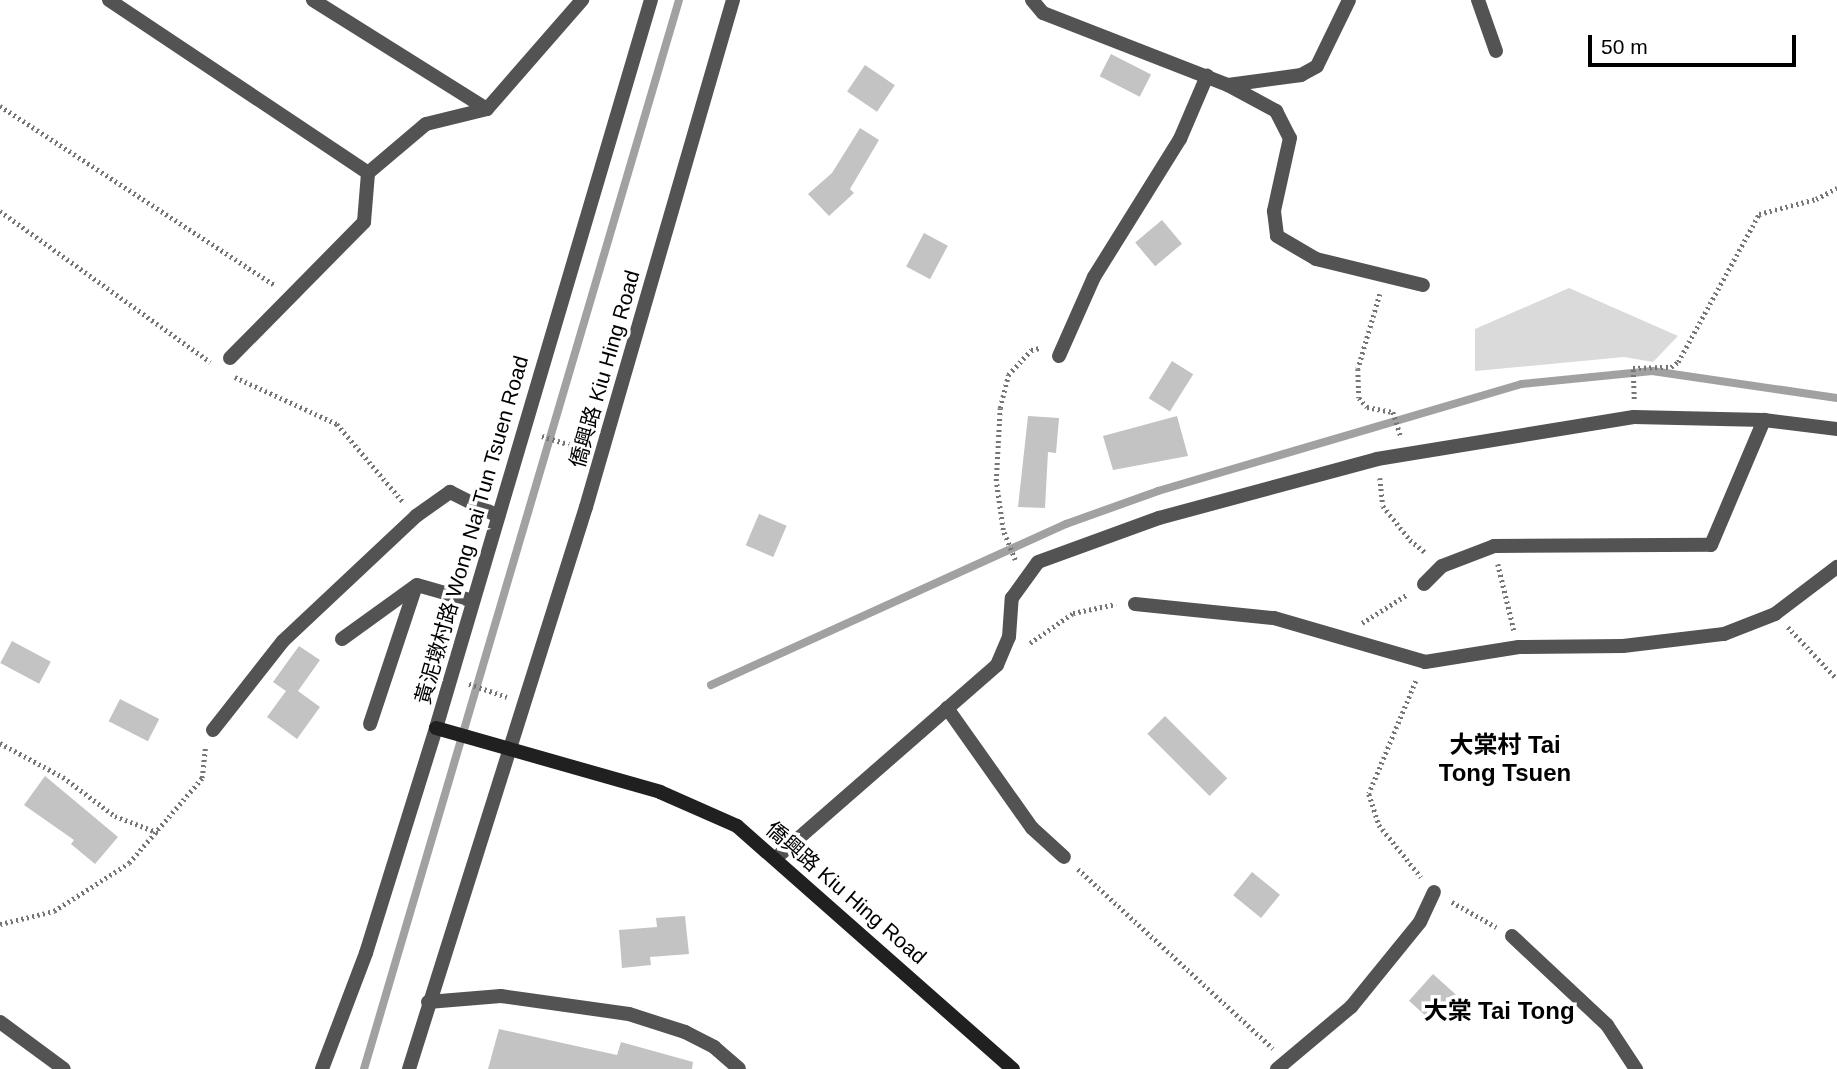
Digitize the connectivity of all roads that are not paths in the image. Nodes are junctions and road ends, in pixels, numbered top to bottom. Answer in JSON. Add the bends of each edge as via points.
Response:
{"nodes":[{"id":1,"x":110,"y":0,"type":"edge"},
{"id":2,"x":313,"y":0,"type":"edge"},
{"id":3,"x":582,"y":0,"type":"edge"},
{"id":4,"x":651,"y":0,"type":"edge"},
{"id":5,"x":733,"y":0,"type":"edge"},
{"id":6,"x":1032,"y":0,"type":"edge"},
{"id":7,"x":1349,"y":0,"type":"edge"},
{"id":8,"x":1478,"y":0,"type":"edge"},
{"id":9,"x":1496,"y":51,"type":"dead end"},
{"id":10,"x":1207,"y":76,"type":"junction"},
{"id":11,"x":1228,"y":85,"type":"junction"},
{"id":12,"x":487,"y":109,"type":"junction"},
{"id":13,"x":368,"y":173,"type":"junction"},
{"id":14,"x":1423,"y":285,"type":"dead end"},
{"id":15,"x":1059,"y":356,"type":"dead end"},
{"id":16,"x":230,"y":358,"type":"dead end"},
{"id":17,"x":1764,"y":420,"type":"junction"},
{"id":18,"x":1837,"y":429,"type":"edge"},
{"id":19,"x":498,"y":516,"type":"junction"},
{"id":20,"x":1837,"y":567,"type":"edge"},
{"id":21,"x":1424,"y":584,"type":"road end"},
{"id":22,"x":416,"y":585,"type":"junction"},
{"id":23,"x":473,"y":601,"type":"junction"},
{"id":24,"x":1135,"y":604,"type":"road end"},
{"id":25,"x":342,"y":639,"type":"dead end"},
{"id":26,"x":947,"y":708,"type":"junction"},
{"id":27,"x":370,"y":724,"type":"dead end"},
{"id":28,"x":436,"y":727,"type":"junction"},
{"id":29,"x":214,"y":730,"type":"road end"},
{"id":30,"x":510,"y":748,"type":"junction"},
{"id":31,"x":1065,"y":857,"type":"road end"},
{"id":32,"x":777,"y":858,"type":"junction"},
{"id":33,"x":1434,"y":892,"type":"road end"},
{"id":34,"x":1512,"y":936,"type":"road end"},
{"id":35,"x":428,"y":1002,"type":"junction"},
{"id":36,"x":0,"y":1022,"type":"edge"},
{"id":37,"x":1283,"y":1065,"type":"edge"},
{"id":38,"x":64,"y":1069,"type":"edge"},
{"id":39,"x":322,"y":1069,"type":"edge"},
{"id":40,"x":409,"y":1069,"type":"edge"},
{"id":41,"x":739,"y":1069,"type":"edge"},
{"id":42,"x":1013,"y":1069,"type":"edge"},
{"id":43,"x":1636,"y":1069,"type":"edge"}],
"edges":[{"from":1,"to":13,"type":"street"},
{"from":2,"to":12,"type":"street"},
{"from":3,"to":12,"type":"street"},
{"from":4,"to":19,"type":"street","name":"黃泥墩村路 Wong Nai Tun Tsuen Road"},
{"from":5,"to":30,"type":"street","name":"僑興路 Kiu Hing Road","via":[[619,397]]},
{"from":6,"to":10,"type":"street","via":[[1043,13],[1066,24]]},
{"from":7,"to":11,"type":"street","via":[[1317,66],[1301,75]]},
{"from":8,"to":9,"type":"street"},
{"from":10,"to":11,"type":"street"},
{"from":10,"to":15,"type":"street","via":[[1180,139],[1094,277]]},
{"from":11,"to":14,"type":"street","via":[[1276,111],[1290,138],[1274,211],[1277,236],[1317,259]]},
{"from":12,"to":13,"type":"street","via":[[425,124]]},
{"from":13,"to":16,"type":"street","via":[[364,222]]},
{"from":17,"to":18,"type":"street"},
{"from":17,"to":21,"type":"street","via":[[1711,545],[1493,546],[1442,566]]},
{"from":17,"to":26,"type":"street","via":[[1634,417],[1377,459],[1159,518],[1038,562],[1012,598],[1009,637],[998,665]]},
{"from":19,"to":23,"type":"street","name":"黃泥墩村路 Wong Nai Tun Tsuen Road"},
{"from":19,"to":29,"type":"street","via":[[450,492],[416,516],[283,640]]},
{"from":20,"to":24,"type":"street","via":[[1775,614],[1724,634],[1623,646],[1518,647],[1425,662],[1274,618]]},
{"from":22,"to":23,"type":"street"},
{"from":22,"to":25,"type":"street"},
{"from":22,"to":27,"type":"street"},
{"from":23,"to":28,"type":"street","name":"黃泥墩村路 Wong Nai Tun Tsuen Road"},
{"from":26,"to":31,"type":"street","via":[[1032,828]]},
{"from":26,"to":32,"type":"street"},
{"from":28,"to":30,"type":"street","name":"僑興路 Kiu Hing Road"},
{"from":28,"to":39,"type":"street","name":"黃泥墩村路 Wong Nai Tun Tsuen Road","via":[[366,953]]},
{"from":30,"to":32,"type":"street","name":"僑興路 Kiu Hing Road","via":[[698,806],[737,827]]},
{"from":30,"to":35,"type":"street","name":"僑興路 Kiu Hing Road","via":[[477,862]]},
{"from":32,"to":42,"type":"street","name":"僑興路 Kiu Hing Road"},
{"from":33,"to":37,"type":"street","via":[[1420,922],[1350,1007]]},
{"from":34,"to":43,"type":"street","via":[[1607,1024]]},
{"from":35,"to":40,"type":"street","name":"僑興路 Kiu Hing Road"},
{"from":35,"to":41,"type":"street","via":[[501,996],[629,1014],[685,1032],[715,1047]]},
{"from":36,"to":38,"type":"street"}]}
